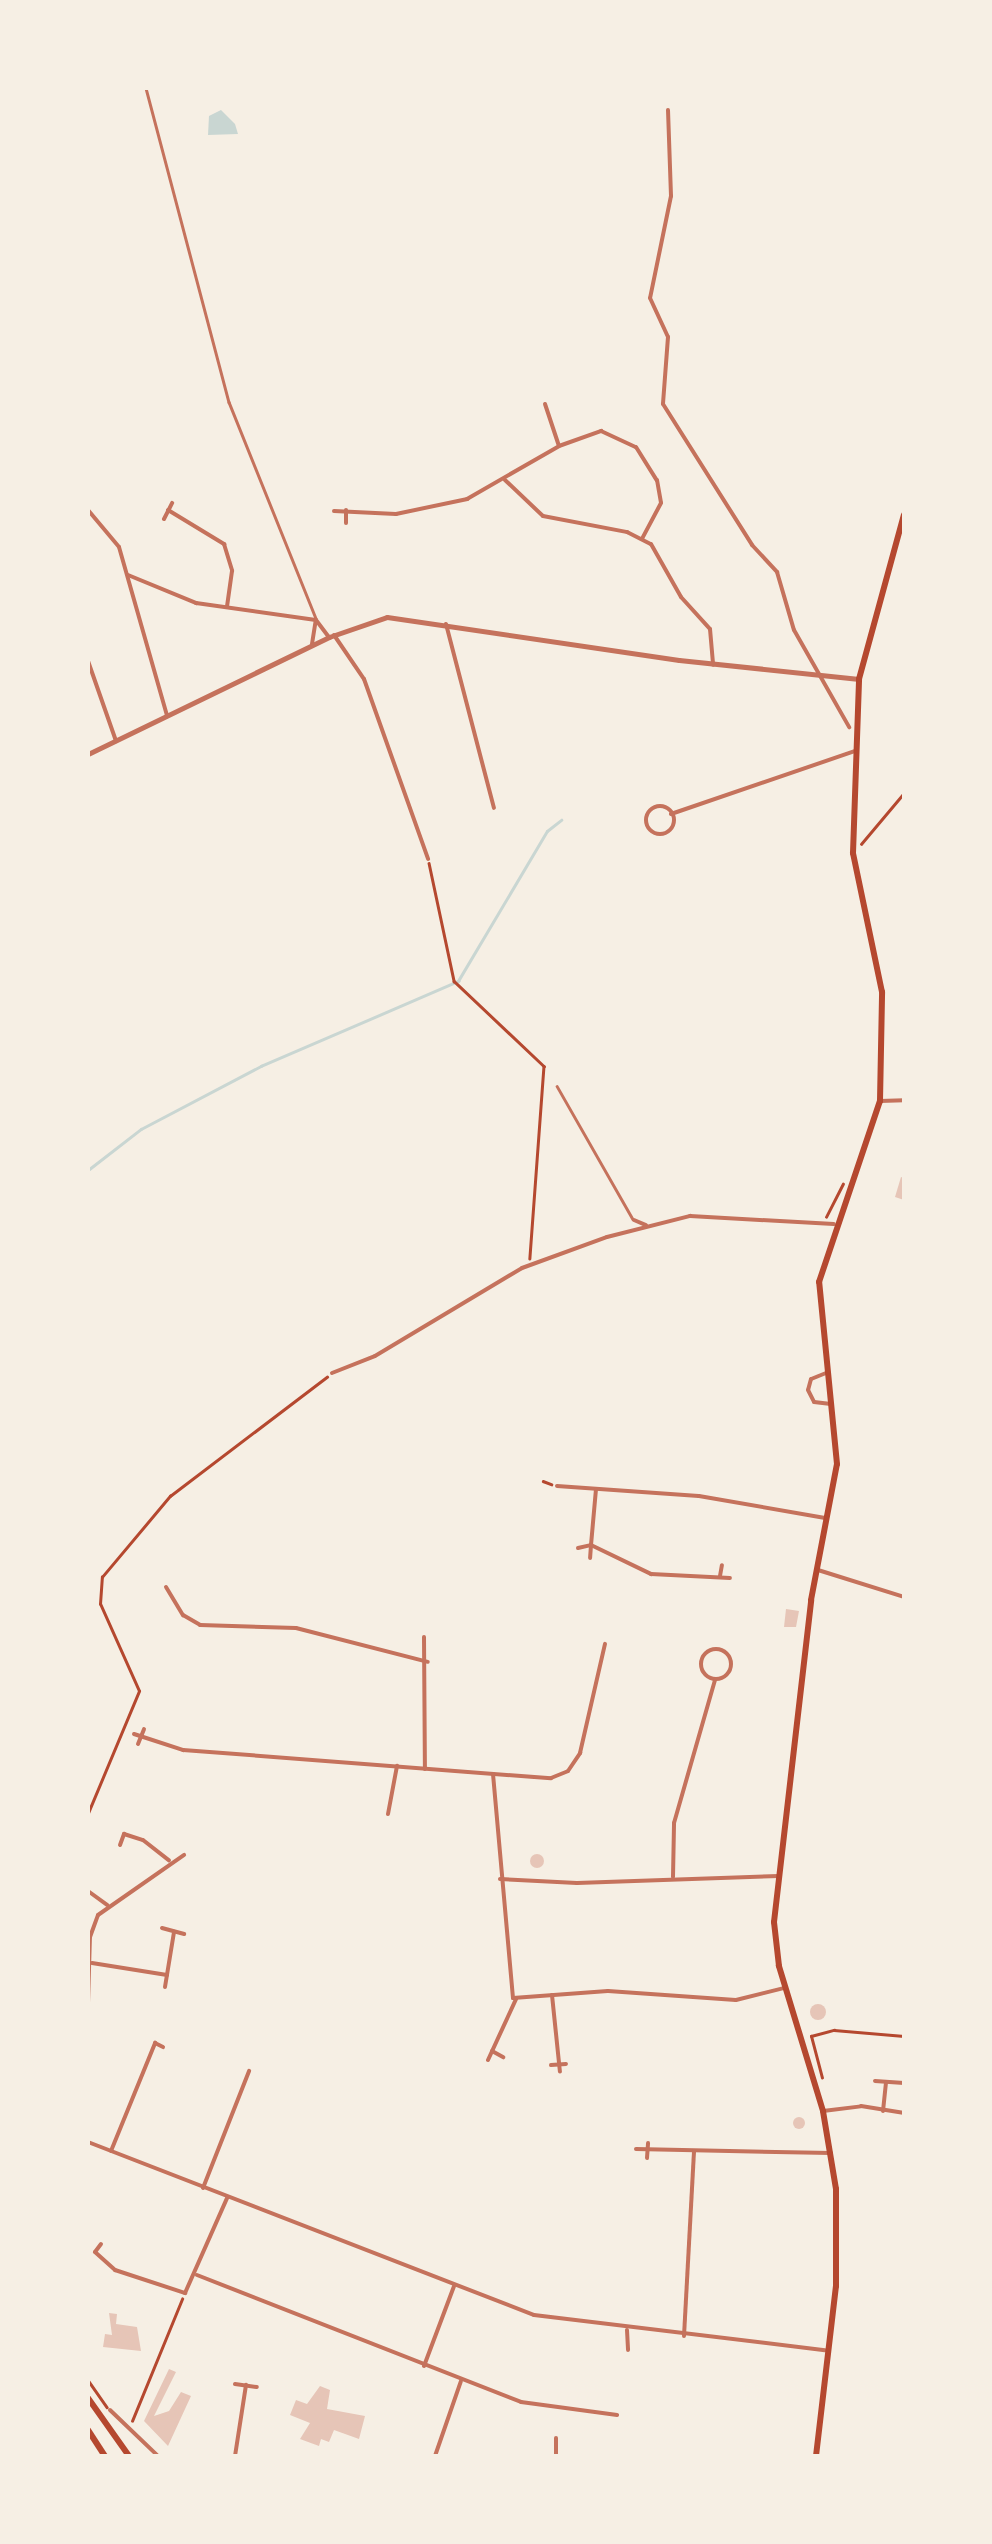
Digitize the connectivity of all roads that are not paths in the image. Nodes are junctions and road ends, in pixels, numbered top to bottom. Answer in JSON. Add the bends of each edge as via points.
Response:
{"nodes":[{"id":1,"x":146,"y":88,"type":"edge"},
{"id":2,"x":668,"y":110,"type":"dead end"},
{"id":3,"x":545,"y":404,"type":"dead end"},
{"id":4,"x":559,"y":446,"type":"junction"},
{"id":5,"x":505,"y":480,"type":"junction"},
{"id":6,"x":172,"y":503,"type":"dead end"},
{"id":7,"x":88,"y":510,"type":"edge"},
{"id":8,"x":168,"y":510,"type":"junction"},
{"id":9,"x":334,"y":510,"type":"dead end"},
{"id":10,"x":346,"y":510,"type":"junction"},
{"id":11,"x":904,"y":516,"type":"edge"},
{"id":12,"x":164,"y":518,"type":"dead end"},
{"id":13,"x":346,"y":522,"type":"dead end"},
{"id":14,"x":642,"y":538,"type":"junction"},
{"id":15,"x":128,"y":575,"type":"junction"},
{"id":16,"x":228,"y":608,"type":"junction"},
{"id":17,"x":316,"y":620,"type":"junction"},
{"id":18,"x":446,"y":624,"type":"junction"},
{"id":19,"x":331,"y":636,"type":"junction"},
{"id":20,"x":312,"y":645,"type":"junction"},
{"id":21,"x":88,"y":662,"type":"edge"},
{"id":22,"x":712,"y":665,"type":"junction"},
{"id":23,"x":818,"y":676,"type":"junction"},
{"id":24,"x":859,"y":679,"type":"junction"},
{"id":25,"x":167,"y":716,"type":"junction"},
{"id":26,"x":849,"y":727,"type":"dead end"},
{"id":27,"x":116,"y":741,"type":"junction"},
{"id":28,"x":855,"y":751,"type":"junction"},
{"id":29,"x":88,"y":754,"type":"edge"},
{"id":30,"x":494,"y":808,"type":"dead end"},
{"id":31,"x":671,"y":814,"type":"junction"},
{"id":32,"x":428,"y":859,"type":"road end"},
{"id":33,"x":556,"y":1086,"type":"dead end"},
{"id":34,"x":904,"y":1100,"type":"edge"},
{"id":35,"x":880,"y":1101,"type":"junction"},
{"id":36,"x":634,"y":1220,"type":"joint"},
{"id":37,"x":834,"y":1224,"type":"junction"},
{"id":38,"x":656,"y":1225,"type":"junction"},
{"id":39,"x":826,"y":1372,"type":"junction"},
{"id":40,"x":332,"y":1373,"type":"road end"},
{"id":41,"x":831,"y":1404,"type":"junction"},
{"id":42,"x":557,"y":1486,"type":"road end"},
{"id":43,"x":596,"y":1489,"type":"junction"},
{"id":44,"x":830,"y":1519,"type":"junction"},
{"id":45,"x":591,"y":1545,"type":"junction"},
{"id":46,"x":578,"y":1548,"type":"dead end"},
{"id":47,"x":590,"y":1558,"type":"dead end"},
{"id":48,"x":722,"y":1565,"type":"dead end"},
{"id":49,"x":818,"y":1570,"type":"junction"},
{"id":50,"x":720,"y":1576,"type":"junction"},
{"id":51,"x":730,"y":1578,"type":"dead end"},
{"id":52,"x":166,"y":1587,"type":"dead end"},
{"id":53,"x":904,"y":1597,"type":"edge"},
{"id":54,"x":424,"y":1638,"type":"dead end"},
{"id":55,"x":606,"y":1644,"type":"dead end"},
{"id":56,"x":594,"y":1660,"type":"dead end"},
{"id":57,"x":602,"y":1660,"type":"junction"},
{"id":58,"x":428,"y":1662,"type":"junction"},
{"id":59,"x":715,"y":1680,"type":"junction"},
{"id":60,"x":144,"y":1729,"type":"dead end"},
{"id":61,"x":134,"y":1734,"type":"dead end"},
{"id":62,"x":141,"y":1737,"type":"junction"},
{"id":63,"x":138,"y":1744,"type":"dead end"},
{"id":64,"x":397,"y":1766,"type":"junction"},
{"id":65,"x":425,"y":1768,"type":"junction"},
{"id":66,"x":493,"y":1774,"type":"junction"},
{"id":67,"x":388,"y":1814,"type":"dead end"},
{"id":68,"x":120,"y":1846,"type":"dead end"},
{"id":69,"x":184,"y":1855,"type":"dead end"},
{"id":70,"x":168,"y":1860,"type":"junction"},
{"id":71,"x":778,"y":1876,"type":"junction"},
{"id":72,"x":673,"y":1877,"type":"junction"},
{"id":73,"x":500,"y":1879,"type":"junction"},
{"id":74,"x":88,"y":1891,"type":"edge"},
{"id":75,"x":108,"y":1905,"type":"junction"},
{"id":76,"x":162,"y":1928,"type":"dead end"},
{"id":77,"x":174,"y":1932,"type":"junction"},
{"id":78,"x":184,"y":1934,"type":"dead end"},
{"id":79,"x":89,"y":1945,"type":"edge"},
{"id":80,"x":92,"y":1963,"type":"junction"},
{"id":81,"x":166,"y":1974,"type":"junction"},
{"id":82,"x":165,"y":1987,"type":"dead end"},
{"id":83,"x":784,"y":1988,"type":"junction"},
{"id":84,"x":552,"y":1995,"type":"junction"},
{"id":85,"x":90,"y":1996,"type":"edge"},
{"id":86,"x":97,"y":1998,"type":"dead end"},
{"id":87,"x":514,"y":1998,"type":"junction"},
{"id":88,"x":504,"y":1999,"type":"dead end"},
{"id":89,"x":88,"y":2003,"type":"edge"},
{"id":90,"x":163,"y":2047,"type":"dead end"},
{"id":91,"x":492,"y":2051,"type":"junction"},
{"id":92,"x":503,"y":2057,"type":"dead end"},
{"id":93,"x":488,"y":2060,"type":"dead end"},
{"id":94,"x":562,"y":2064,"type":"junction"},
{"id":95,"x":551,"y":2066,"type":"dead end"},
{"id":96,"x":249,"y":2070,"type":"dead end"},
{"id":97,"x":560,"y":2072,"type":"dead end"},
{"id":98,"x":240,"y":2074,"type":"dead end"},
{"id":99,"x":246,"y":2077,"type":"junction"},
{"id":100,"x":876,"y":2081,"type":"dead end"},
{"id":101,"x":886,"y":2082,"type":"junction"},
{"id":102,"x":904,"y":2083,"type":"edge"},
{"id":103,"x":823,"y":2111,"type":"junction"},
{"id":104,"x":884,"y":2112,"type":"junction"},
{"id":105,"x":904,"y":2113,"type":"edge"},
{"id":106,"x":88,"y":2142,"type":"edge"},
{"id":107,"x":647,"y":2146,"type":"junction"},
{"id":108,"x":636,"y":2149,"type":"dead end"},
{"id":109,"x":694,"y":2150,"type":"junction"},
{"id":110,"x":111,"y":2151,"type":"junction"},
{"id":111,"x":831,"y":2152,"type":"junction"},
{"id":112,"x":646,"y":2158,"type":"dead end"},
{"id":113,"x":203,"y":2188,"type":"junction"},
{"id":114,"x":228,"y":2198,"type":"junction"},
{"id":115,"x":102,"y":2244,"type":"dead end"},
{"id":116,"x":197,"y":2275,"type":"junction"},
{"id":117,"x":454,"y":2286,"type":"junction"},
{"id":118,"x":627,"y":2329,"type":"junction"},
{"id":119,"x":684,"y":2336,"type":"junction"},
{"id":120,"x":628,"y":2350,"type":"dead end"},
{"id":121,"x":824,"y":2350,"type":"junction"},
{"id":122,"x":424,"y":2366,"type":"junction"},
{"id":123,"x":462,"y":2380,"type":"junction"},
{"id":124,"x":236,"y":2384,"type":"dead end"},
{"id":125,"x":246,"y":2385,"type":"junction"},
{"id":126,"x":256,"y":2387,"type":"dead end"},
{"id":127,"x":88,"y":2398,"type":"edge"},
{"id":128,"x":607,"y":2402,"type":"dead end"},
{"id":129,"x":110,"y":2410,"type":"road end"},
{"id":130,"x":605,"y":2412,"type":"junction"},
{"id":131,"x":617,"y":2415,"type":"dead end"},
{"id":132,"x":88,"y":2430,"type":"edge"},
{"id":133,"x":228,"y":2438,"type":"dead end"},
{"id":134,"x":556,"y":2438,"type":"dead end"},
{"id":135,"x":239,"y":2442,"type":"junction"},
{"id":136,"x":105,"y":2456,"type":"edge"},
{"id":137,"x":129,"y":2456,"type":"edge"},
{"id":138,"x":158,"y":2456,"type":"edge"},
{"id":139,"x":234,"y":2456,"type":"edge"},
{"id":140,"x":435,"y":2456,"type":"edge"},
{"id":141,"x":556,"y":2456,"type":"edge"},
{"id":142,"x":816,"y":2456,"type":"edge"}],
"edges":[{"from":1,"to":17,"type":"lane","via":[[230,402]]},
{"from":2,"to":23,"type":"street","via":[[670,196],[650,298],[668,337],[663,404],[788,590],[794,630]]},
{"from":3,"to":4,"type":"street"},
{"from":4,"to":5,"type":"street"},
{"from":4,"to":14,"type":"street","via":[[602,430],[639,450],[661,494]]},
{"from":5,"to":10,"type":"street","via":[[467,499],[408,512]]},
{"from":5,"to":14,"type":"street","via":[[543,516]]},
{"from":6,"to":8,"type":"street"},
{"from":7,"to":15,"type":"street","via":[[105,525]]},
{"from":8,"to":12,"type":"street"},
{"from":8,"to":16,"type":"street","via":[[224,544],[232,571]]},
{"from":9,"to":10,"type":"street"},
{"from":10,"to":13,"type":"street"},
{"from":11,"to":24,"type":"main road"},
{"from":14,"to":22,"type":"street","via":[[664,558],[681,597],[710,629]]},
{"from":15,"to":16,"type":"street","via":[[196,603]]},
{"from":15,"to":25,"type":"street"},
{"from":16,"to":17,"type":"street"},
{"from":17,"to":19,"type":"street"},
{"from":17,"to":20,"type":"street"},
{"from":18,"to":19,"type":"street","via":[[388,617]]},
{"from":18,"to":22,"type":"street"},
{"from":18,"to":30,"type":"street"},
{"from":19,"to":20,"type":"street"},
{"from":19,"to":32,"type":"street","via":[[364,680]]},
{"from":20,"to":25,"type":"street"},
{"from":21,"to":27,"type":"street"},
{"from":22,"to":23,"type":"street"},
{"from":23,"to":24,"type":"street"},
{"from":23,"to":26,"type":"street"},
{"from":24,"to":28,"type":"main road"},
{"from":25,"to":27,"type":"street"},
{"from":27,"to":29,"type":"street"},
{"from":28,"to":31,"type":"street"},
{"from":28,"to":35,"type":"main road","via":[[853,853],[882,992]]},
{"from":31,"to":31,"type":"street","via":[[666,837],[650,828],[653,803]]},
{"from":33,"to":36,"type":"lane"},
{"from":34,"to":35,"type":"street"},
{"from":35,"to":37,"type":"main road","via":[[867,1156]]},
{"from":36,"to":38,"type":"street"},
{"from":37,"to":38,"type":"street","via":[[690,1216]]},
{"from":37,"to":39,"type":"main road","via":[[818,1288]]},
{"from":38,"to":40,"type":"street","via":[[532,1264],[375,1356]]},
{"from":39,"to":41,"type":"main road"},
{"from":39,"to":41,"type":"street","via":[[811,1379],[808,1390],[814,1402]]},
{"from":41,"to":44,"type":"main road","via":[[837,1449]]},
{"from":42,"to":43,"type":"street"},
{"from":43,"to":44,"type":"street","via":[[700,1496]]},
{"from":43,"to":45,"type":"street"},
{"from":44,"to":49,"type":"main road"},
{"from":45,"to":46,"type":"street"},
{"from":45,"to":47,"type":"street"},
{"from":45,"to":50,"type":"street","via":[[652,1574]]},
{"from":48,"to":50,"type":"street"},
{"from":49,"to":53,"type":"street"},
{"from":49,"to":71,"type":"main road"},
{"from":50,"to":51,"type":"street"},
{"from":52,"to":58,"type":"street","via":[[183,1616],[200,1626],[296,1628]]},
{"from":54,"to":58,"type":"street"},
{"from":55,"to":57,"type":"street"},
{"from":56,"to":57,"type":"street"},
{"from":57,"to":66,"type":"street","via":[[576,1761],[563,1774],[544,1778]]},
{"from":58,"to":65,"type":"street"},
{"from":59,"to":59,"type":"street","via":[[701,1664],[710,1650],[720,1649],[732,1666]]},
{"from":59,"to":72,"type":"street","via":[[674,1823]]},
{"from":60,"to":62,"type":"street"},
{"from":61,"to":62,"type":"street"},
{"from":62,"to":63,"type":"street"},
{"from":62,"to":64,"type":"street","via":[[176,1750]]},
{"from":64,"to":65,"type":"street"},
{"from":64,"to":67,"type":"street"},
{"from":65,"to":66,"type":"street"},
{"from":66,"to":73,"type":"street"},
{"from":68,"to":70,"type":"street","via":[[124,1834]]},
{"from":69,"to":70,"type":"street"},
{"from":70,"to":75,"type":"street"},
{"from":71,"to":72,"type":"street"},
{"from":71,"to":83,"type":"main road","via":[[775,1944]]},
{"from":72,"to":73,"type":"street","via":[[576,1884]]},
{"from":73,"to":87,"type":"street"},
{"from":74,"to":75,"type":"street"},
{"from":75,"to":79,"type":"street"},
{"from":76,"to":77,"type":"street"},
{"from":77,"to":78,"type":"street"},
{"from":77,"to":81,"type":"street"},
{"from":79,"to":80,"type":"street"},
{"from":80,"to":81,"type":"street"},
{"from":80,"to":85,"type":"street"},
{"from":81,"to":82,"type":"street"},
{"from":83,"to":84,"type":"street","via":[[736,2000],[608,1991]]},
{"from":83,"to":103,"type":"main road"},
{"from":84,"to":87,"type":"street"},
{"from":84,"to":94,"type":"street"},
{"from":85,"to":86,"type":"street"},
{"from":85,"to":89,"type":"street"},
{"from":87,"to":88,"type":"street"},
{"from":87,"to":91,"type":"street"},
{"from":90,"to":110,"type":"street","via":[[154,2044]]},
{"from":91,"to":92,"type":"street"},
{"from":91,"to":93,"type":"street"},
{"from":94,"to":95,"type":"street"},
{"from":94,"to":97,"type":"street"},
{"from":96,"to":99,"type":"street"},
{"from":98,"to":99,"type":"street"},
{"from":99,"to":113,"type":"street"},
{"from":100,"to":101,"type":"street"},
{"from":101,"to":102,"type":"street"},
{"from":101,"to":104,"type":"street"},
{"from":103,"to":104,"type":"street","via":[[860,2106]]},
{"from":103,"to":111,"type":"main road"},
{"from":104,"to":105,"type":"street"},
{"from":106,"to":110,"type":"street"},
{"from":107,"to":108,"type":"street"},
{"from":107,"to":109,"type":"street"},
{"from":107,"to":112,"type":"street"},
{"from":109,"to":111,"type":"street"},
{"from":109,"to":119,"type":"street"},
{"from":110,"to":113,"type":"street"},
{"from":111,"to":121,"type":"main road","via":[[838,2257]]},
{"from":113,"to":114,"type":"street"},
{"from":114,"to":116,"type":"street"},
{"from":114,"to":117,"type":"street"},
{"from":115,"to":116,"type":"street","via":[[95,2252],[115,2270],[184,2293]]},
{"from":116,"to":122,"type":"street"},
{"from":117,"to":118,"type":"street","via":[[534,2315]]},
{"from":117,"to":122,"type":"street"},
{"from":118,"to":119,"type":"street"},
{"from":118,"to":120,"type":"street"},
{"from":119,"to":121,"type":"street"},
{"from":121,"to":142,"type":"main road"},
{"from":122,"to":123,"type":"street"},
{"from":123,"to":130,"type":"street","via":[[522,2402]]},
{"from":123,"to":140,"type":"street"},
{"from":124,"to":125,"type":"street"},
{"from":125,"to":126,"type":"street"},
{"from":125,"to":135,"type":"street"},
{"from":127,"to":137,"type":"main road"},
{"from":128,"to":130,"type":"street"},
{"from":129,"to":138,"type":"street"},
{"from":130,"to":131,"type":"street"},
{"from":132,"to":136,"type":"main road"},
{"from":133,"to":135,"type":"street"},
{"from":134,"to":141,"type":"street"},
{"from":135,"to":139,"type":"street"}]}
